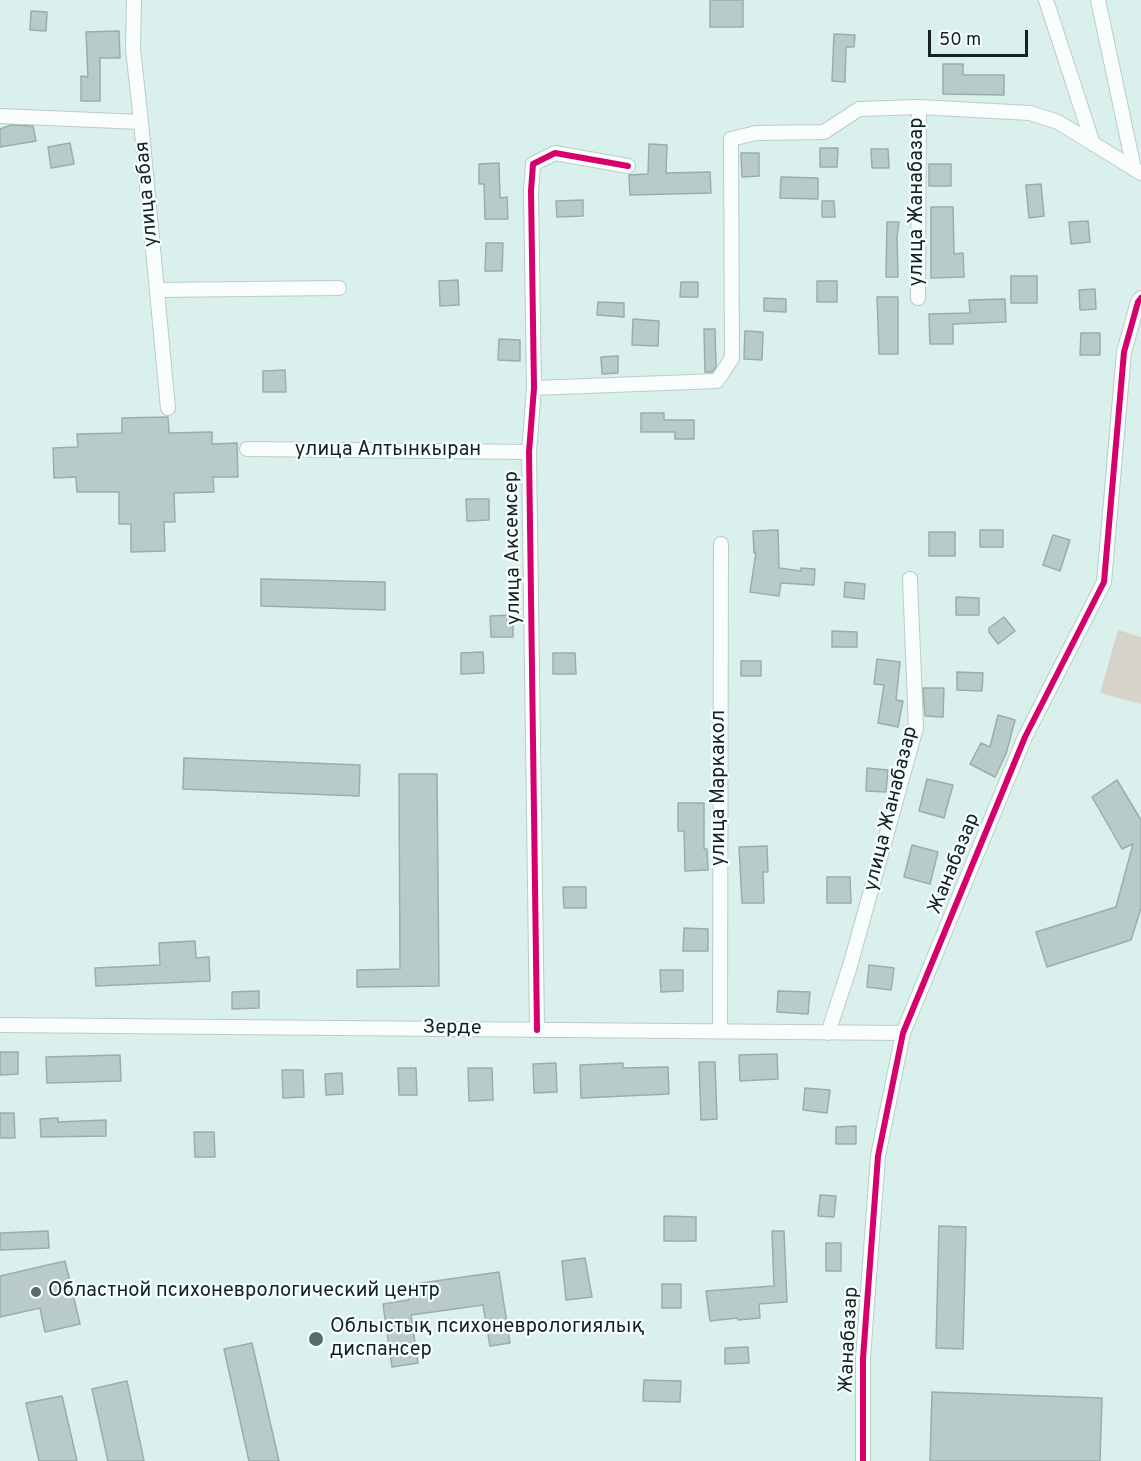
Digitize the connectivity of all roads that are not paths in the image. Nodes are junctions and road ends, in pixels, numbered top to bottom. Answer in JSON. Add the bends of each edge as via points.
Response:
{"nodes":[{"id":1,"x":134,"y":0,"type":"edge"},
{"id":2,"x":1046,"y":0,"type":"edge"},
{"id":3,"x":1098,"y":0,"type":"edge"},
{"id":4,"x":919,"y":107,"type":"junction"},
{"id":5,"x":0,"y":116,"type":"edge"},
{"id":6,"x":141,"y":122,"type":"junction"},
{"id":7,"x":1093,"y":144,"type":"junction"},
{"id":8,"x":628,"y":166,"type":"dead end"},
{"id":9,"x":1137,"y":171,"type":"edge"},
{"id":10,"x":339,"y":288,"type":"dead end"},
{"id":11,"x":157,"y":290,"type":"junction"},
{"id":12,"x":918,"y":298,"type":"dead end"},
{"id":13,"x":1141,"y":298,"type":"edge"},
{"id":14,"x":534,"y":388,"type":"junction"},
{"id":15,"x":168,"y":408,"type":"dead end"},
{"id":16,"x":247,"y":449,"type":"dead end"},
{"id":17,"x":529,"y":452,"type":"junction"},
{"id":18,"x":721,"y":544,"type":"dead end"},
{"id":19,"x":910,"y":579,"type":"dead end"},
{"id":20,"x":0,"y":1025,"type":"edge"},
{"id":21,"x":537,"y":1030,"type":"junction"},
{"id":22,"x":720,"y":1032,"type":"junction"},
{"id":23,"x":828,"y":1033,"type":"junction"},
{"id":24,"x":903,"y":1034,"type":"junction"},
{"id":25,"x":863,"y":1461,"type":"edge"}],
"edges":[{"from":1,"to":6,"type":"street","via":[[133,49]]},
{"from":2,"to":7,"type":"street"},
{"from":3,"to":9,"type":"street"},
{"from":4,"to":7,"type":"street","via":[[1030,113],[1058,122]]},
{"from":4,"to":12,"type":"street","name":"улица Жанабазар"},
{"from":4,"to":14,"type":"street","via":[[860,109],[824,132],[756,133],[731,139],[732,358],[717,381]]},
{"from":5,"to":6,"type":"street","name":"улица абая"},
{"from":6,"to":11,"type":"street","name":"улица абая"},
{"from":7,"to":9,"type":"street"},
{"from":8,"to":14,"type":"street","name":"улица Аксемсер","via":[[555,153],[533,164]]},
{"from":10,"to":11,"type":"street"},
{"from":11,"to":15,"type":"street","name":"улица абая"},
{"from":13,"to":24,"type":"street","name":"Жанабазар","via":[[1124,352],[1104,582],[1025,738]]},
{"from":14,"to":17,"type":"street","name":"улица Аксемсер"},
{"from":16,"to":17,"type":"street","name":"улица Алтынкыран"},
{"from":17,"to":21,"type":"street","name":"улица Аксемсер"},
{"from":18,"to":22,"type":"street","name":"улица Маркакол"},
{"from":19,"to":23,"type":"street","name":"улица Жанабазар","via":[[916,728]]},
{"from":20,"to":21,"type":"street","name":"Зерде"},
{"from":21,"to":22,"type":"street","name":"Зерде"},
{"from":22,"to":23,"type":"street","name":"Зерде"},
{"from":23,"to":24,"type":"street","name":"Зерде"},
{"from":24,"to":25,"type":"street","name":"Жанабазар","via":[[878,1156],[863,1359]]}]}
